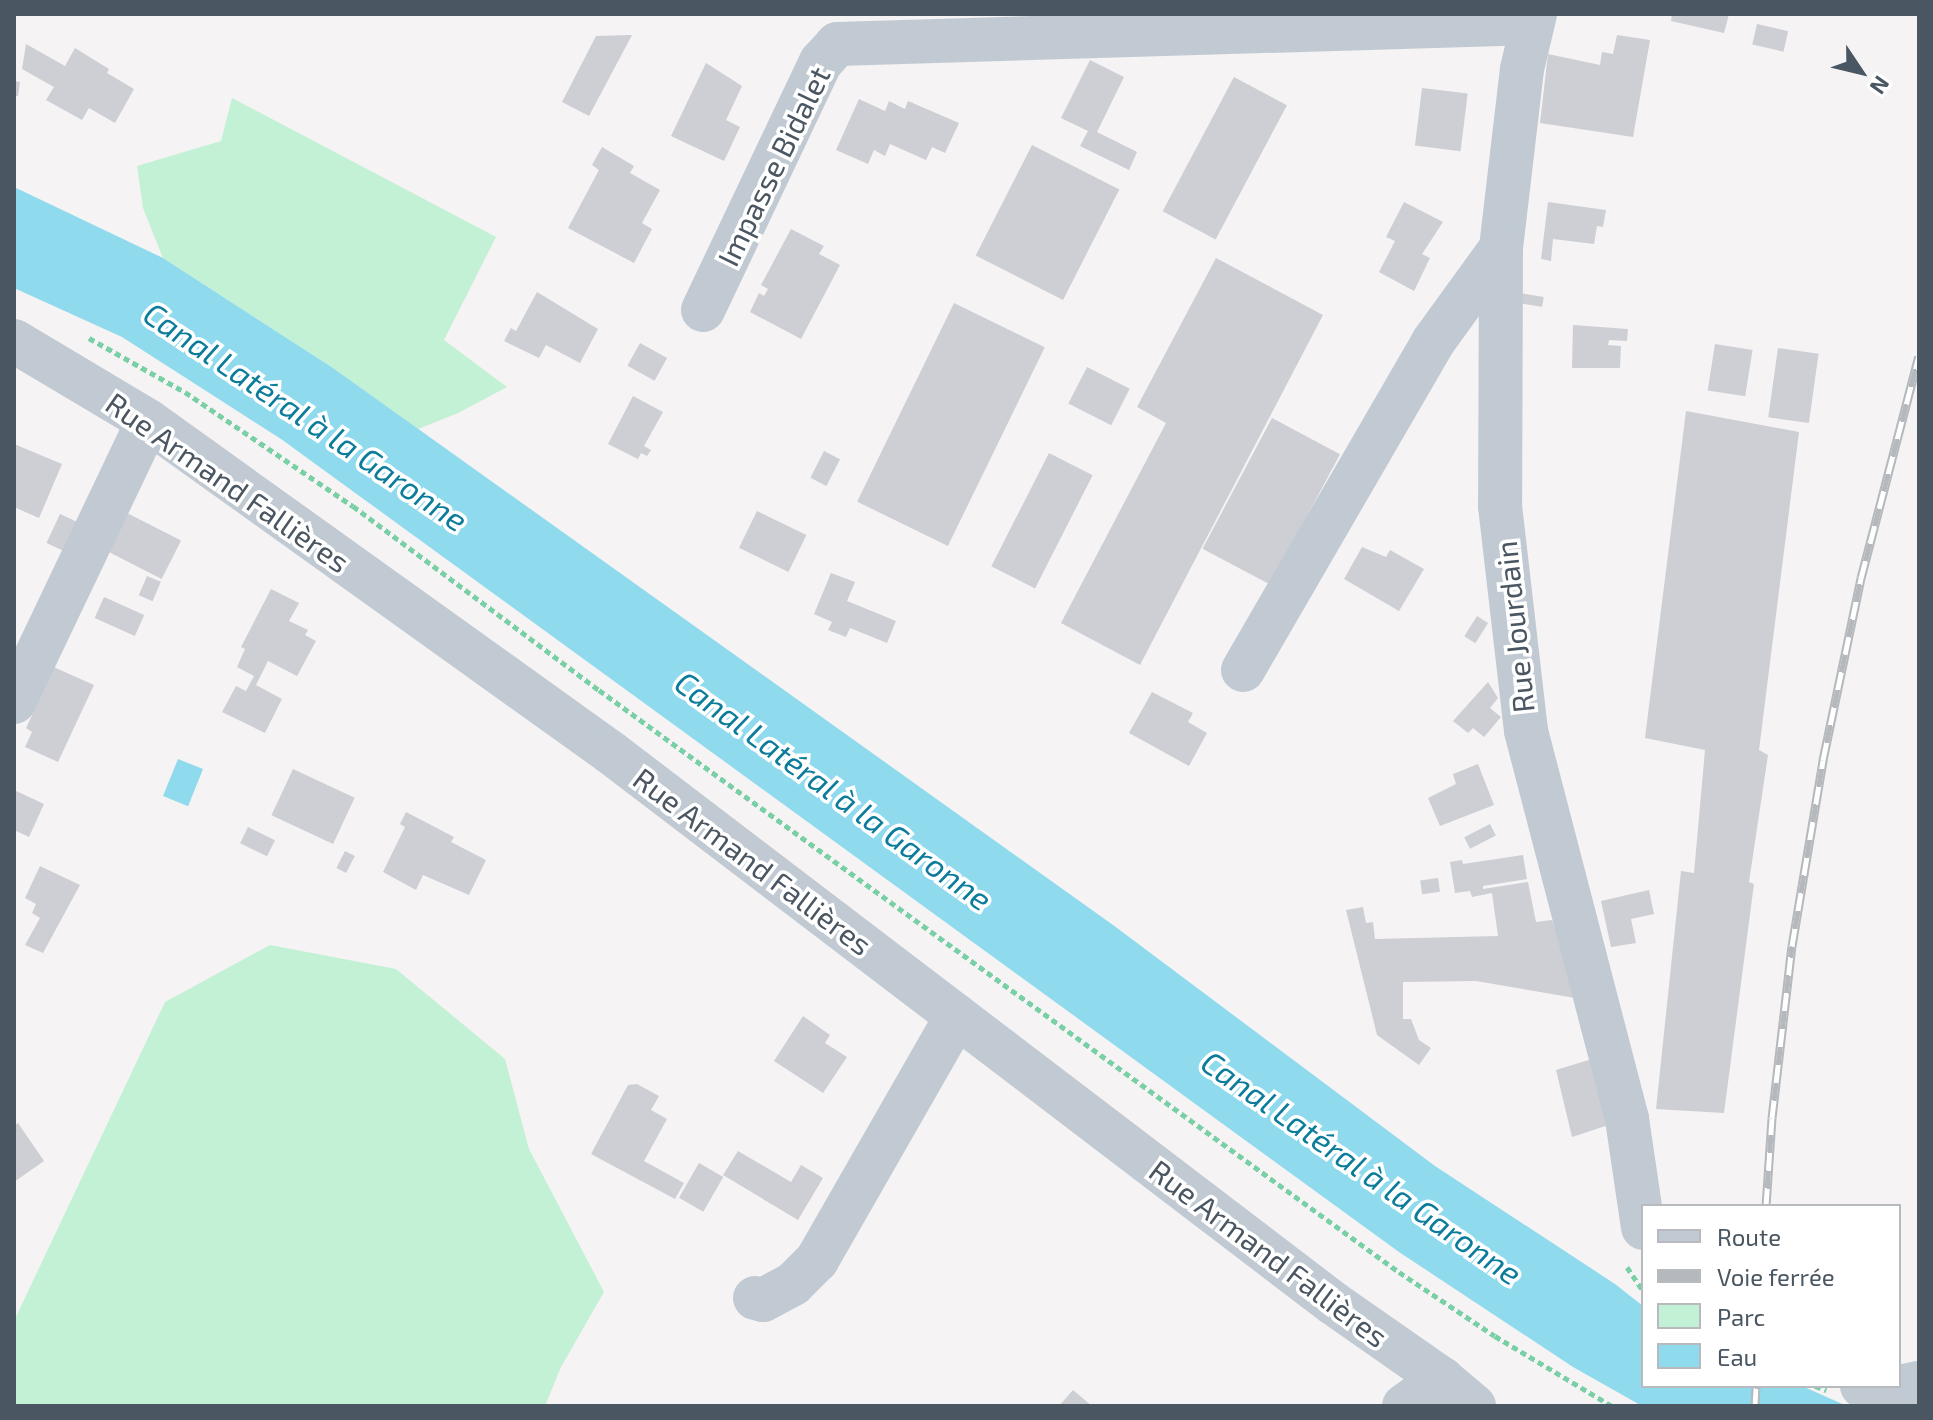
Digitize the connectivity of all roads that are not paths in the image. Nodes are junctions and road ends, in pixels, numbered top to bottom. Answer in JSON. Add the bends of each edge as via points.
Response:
{"nodes":[{"id":1,"x":1533,"y":18,"type":"edge"},
{"id":2,"x":1501,"y":248,"type":"junction"},
{"id":3,"x":703,"y":310,"type":"dead end"},
{"id":4,"x":14,"y":341,"type":"edge"},
{"id":5,"x":148,"y":421,"type":"junction"},
{"id":6,"x":1243,"y":670,"type":"dead end"},
{"id":7,"x":14,"y":702,"type":"edge"},
{"id":8,"x":957,"y":1016,"type":"junction"},
{"id":9,"x":1635,"y":1248,"type":"edge"},
{"id":10,"x":755,"y":1298,"type":"dead end"},
{"id":11,"x":1874,"y":1388,"type":"edge"},
{"id":12,"x":1895,"y":1388,"type":"edge"},
{"id":13,"x":1458,"y":1392,"type":"edge"},
{"id":14,"x":1404,"y":1406,"type":"edge"}],
"edges":[{"from":1,"to":2,"type":"street","name":"Rue Jourdain"},
{"from":1,"to":3,"type":"street","name":"Impasse Bidalet","via":[[837,44],[821,62]]},
{"from":2,"to":6,"type":"street","via":[[1433,342]]},
{"from":2,"to":9,"type":"street","name":"Rue Jourdain","via":[[1500,506],[1526,731],[1627,1119]]},
{"from":4,"to":5,"type":"street","name":"Rue Armand Fallières"},
{"from":5,"to":7,"type":"street"},
{"from":5,"to":8,"type":"street","name":"Rue Armand Fallières","via":[[610,752]]},
{"from":8,"to":10,"type":"street","via":[[817,1260],[793,1284],[763,1300]]},
{"from":8,"to":13,"type":"street","name":"Rue Armand Fallières"},
{"from":11,"to":12,"type":"street"},
{"from":13,"to":14,"type":"street"}]}
